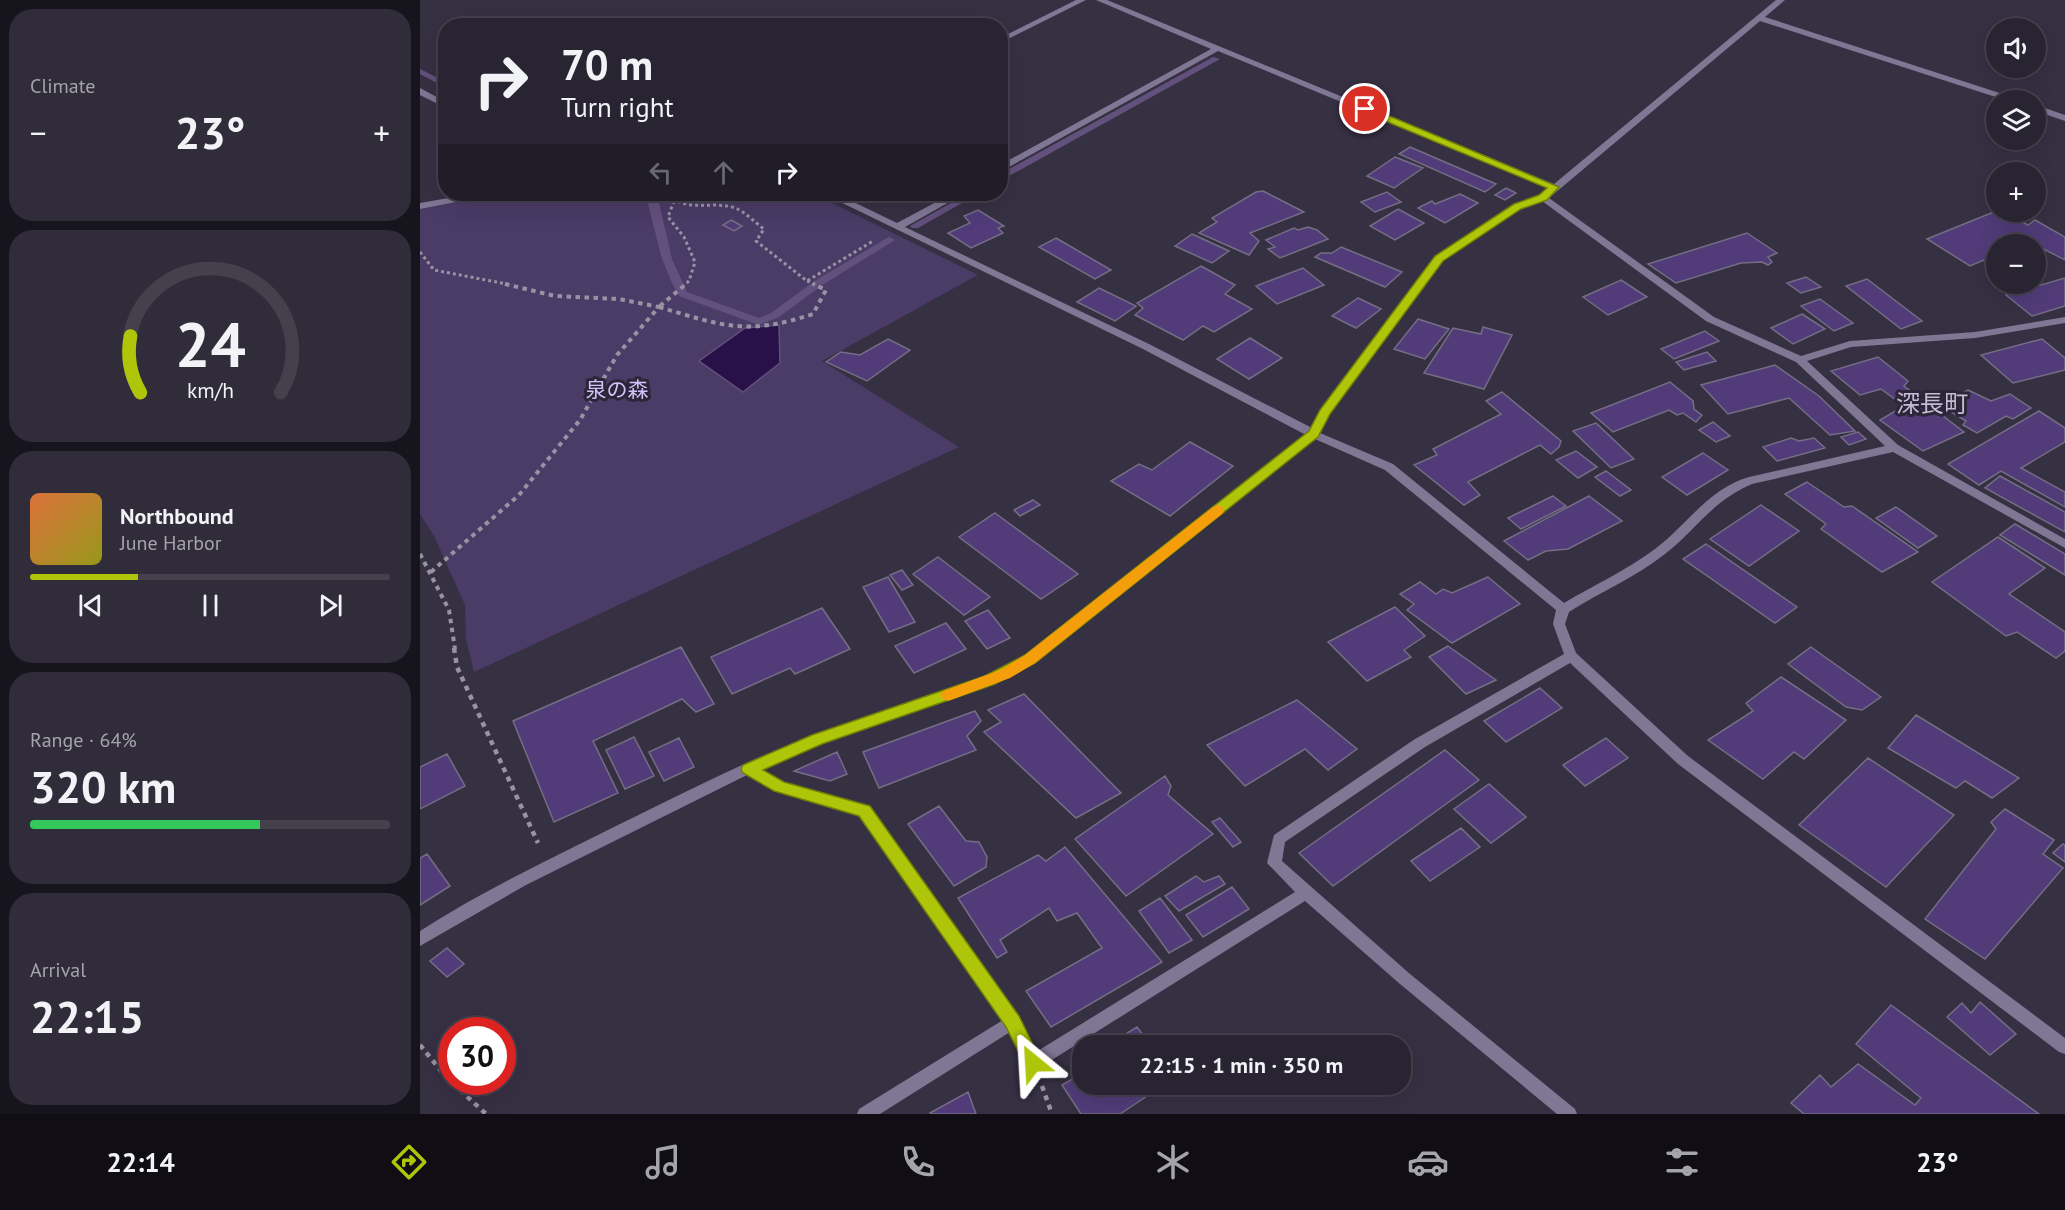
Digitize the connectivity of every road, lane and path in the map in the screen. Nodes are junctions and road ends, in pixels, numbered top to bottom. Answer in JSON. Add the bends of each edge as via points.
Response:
{"nodes":[{"id":1,"x":1082,"y":0,"type":"edge"},
{"id":2,"x":1100,"y":0,"type":"edge"},
{"id":3,"x":1781,"y":0,"type":"edge"},
{"id":4,"x":1759,"y":18,"type":"junction"},
{"id":5,"x":1008,"y":37,"type":"edge"},
{"id":6,"x":1218,"y":48,"type":"junction"},
{"id":7,"x":420,"y":92,"type":"edge"},
{"id":8,"x":1986,"y":92,"type":"edge"},
{"id":9,"x":438,"y":102,"type":"edge"},
{"id":10,"x":2046,"y":111,"type":"edge"},
{"id":11,"x":2065,"y":118,"type":"edge"},
{"id":12,"x":1008,"y":165,"type":"edge"},
{"id":13,"x":1554,"y":187,"type":"junction"},
{"id":14,"x":1543,"y":198,"type":"junction"},
{"id":15,"x":446,"y":201,"type":"edge"},
{"id":16,"x":674,"y":201,"type":"joint"},
{"id":17,"x":845,"y":201,"type":"edge"},
{"id":18,"x":944,"y":201,"type":"edge"},
{"id":19,"x":420,"y":206,"type":"edge"},
{"id":20,"x":897,"y":227,"type":"junction"},
{"id":21,"x":420,"y":252,"type":"edge"},
{"id":22,"x":689,"y":281,"type":"joint"},
{"id":23,"x":808,"y":281,"type":"junction"},
{"id":24,"x":674,"y":294,"type":"joint"},
{"id":25,"x":659,"y":307,"type":"junction"},
{"id":26,"x":2065,"y":320,"type":"edge"},
{"id":27,"x":1800,"y":360,"type":"junction"},
{"id":28,"x":1314,"y":434,"type":"junction"},
{"id":29,"x":1894,"y":448,"type":"junction"},
{"id":30,"x":2065,"y":544,"type":"edge"},
{"id":31,"x":420,"y":554,"type":"edge"},
{"id":32,"x":432,"y":572,"type":"junction"},
{"id":33,"x":1563,"y":609,"type":"junction"},
{"id":34,"x":1571,"y":656,"type":"junction"},
{"id":35,"x":748,"y":769,"type":"junction"},
{"id":36,"x":548,"y":866,"type":"junction"},
{"id":37,"x":1306,"y":893,"type":"junction"},
{"id":38,"x":420,"y":939,"type":"edge"},
{"id":39,"x":1012,"y":1022,"type":"junction"},
{"id":40,"x":420,"y":1045,"type":"edge"},
{"id":41,"x":2065,"y":1047,"type":"edge"},
{"id":42,"x":486,"y":1114,"type":"edge"},
{"id":43,"x":865,"y":1114,"type":"edge"},
{"id":44,"x":1569,"y":1114,"type":"edge"}],
"edges":[{"from":1,"to":5,"type":"street"},
{"from":2,"to":6,"type":"street"},
{"from":3,"to":4,"type":"street"},
{"from":4,"to":8,"type":"street"},
{"from":4,"to":13,"type":"street"},
{"from":6,"to":12,"type":"street"},
{"from":6,"to":13,"type":"street"},
{"from":7,"to":9,"type":"street"},
{"from":10,"to":11,"type":"street"},
{"from":13,"to":14,"type":"street"},
{"from":14,"to":27,"type":"street","via":[[1710,319]]},
{"from":14,"to":28,"type":"street","via":[[1518,206],[1439,258],[1325,413]]},
{"from":15,"to":19,"type":"street"},
{"from":16,"to":22,"type":"path","via":[[668,218],[684,237],[695,262]]},
{"from":16,"to":23,"type":"path","via":[[695,208],[733,207],[764,229],[756,241]]},
{"from":17,"to":20,"type":"street"},
{"from":18,"to":20,"type":"street"},
{"from":20,"to":23,"type":"path"},
{"from":20,"to":28,"type":"street","via":[[1147,347]]},
{"from":21,"to":25,"type":"path","via":[[434,270],[555,296],[619,299]]},
{"from":22,"to":24,"type":"path"},
{"from":23,"to":25,"type":"path","via":[[826,291],[813,314],[779,325],[745,328]]},
{"from":24,"to":25,"type":"path"},
{"from":25,"to":32,"type":"path","via":[[617,355],[580,420],[519,495]]},
{"from":26,"to":27,"type":"street","via":[[1975,335],[1850,344]]},
{"from":27,"to":29,"type":"street"},
{"from":28,"to":33,"type":"street","via":[[1389,467]]},
{"from":28,"to":35,"type":"street","via":[[1030,659],[1005,674],[817,739]]},
{"from":29,"to":30,"type":"street"},
{"from":29,"to":33,"type":"street","via":[[1730,488],[1710,501],[1660,551]]},
{"from":31,"to":32,"type":"path"},
{"from":32,"to":36,"type":"path","via":[[449,610],[457,667]]},
{"from":33,"to":34,"type":"street","via":[[1559,624]]},
{"from":34,"to":37,"type":"street","via":[[1420,743],[1279,839],[1274,863]]},
{"from":34,"to":41,"type":"street","via":[[1683,760]]},
{"from":35,"to":36,"type":"street"},
{"from":35,"to":39,"type":"street","via":[[780,787],[864,811]]},
{"from":36,"to":38,"type":"street","via":[[457,914]]},
{"from":37,"to":39,"type":"street","via":[[1033,1063]]},
{"from":37,"to":44,"type":"street"},
{"from":39,"to":43,"type":"street"},
{"from":40,"to":42,"type":"path","via":[[446,1077]]}]}
